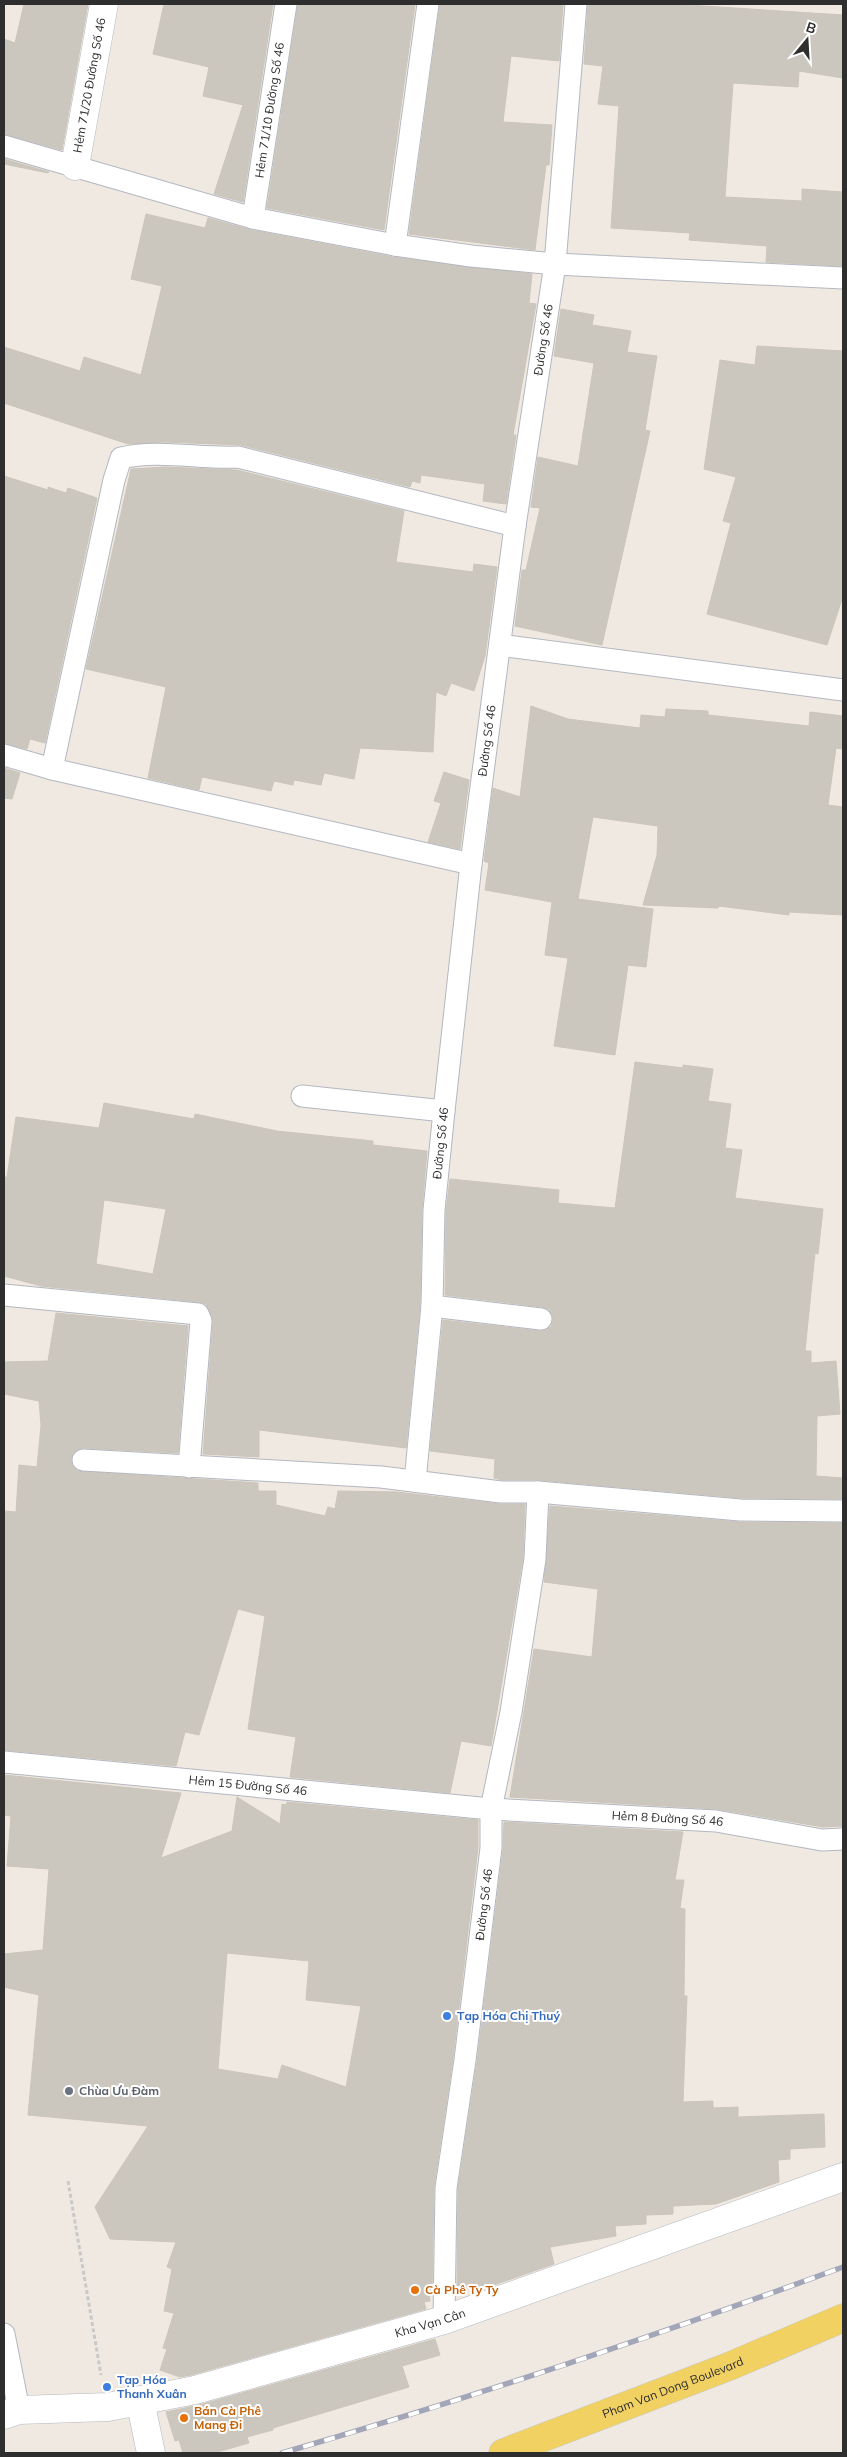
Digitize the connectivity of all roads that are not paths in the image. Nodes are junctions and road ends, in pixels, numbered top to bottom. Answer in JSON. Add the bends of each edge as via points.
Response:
{"nodes":[{"id":1,"x":104,"y":4,"type":"edge"},
{"id":2,"x":286,"y":4,"type":"edge"},
{"id":3,"x":428,"y":4,"type":"edge"},
{"id":4,"x":576,"y":4,"type":"edge"},
{"id":5,"x":4,"y":146,"type":"edge"},
{"id":6,"x":75,"y":166,"type":"junction"},
{"id":7,"x":253,"y":218,"type":"junction"},
{"id":8,"x":395,"y":246,"type":"junction"},
{"id":9,"x":555,"y":264,"type":"junction"},
{"id":10,"x":843,"y":278,"type":"edge"},
{"id":11,"x":515,"y":526,"type":"junction"},
{"id":12,"x":500,"y":645,"type":"junction"},
{"id":13,"x":843,"y":690,"type":"edge"},
{"id":14,"x":4,"y":755,"type":"edge"},
{"id":15,"x":52,"y":769,"type":"junction"},
{"id":16,"x":471,"y":864,"type":"junction"},
{"id":17,"x":302,"y":1096,"type":"dead end"},
{"id":18,"x":444,"y":1111,"type":"junction"},
{"id":19,"x":4,"y":1295,"type":"edge"},
{"id":20,"x":432,"y":1306,"type":"junction"},
{"id":21,"x":541,"y":1319,"type":"dead end"},
{"id":22,"x":83,"y":1460,"type":"dead end"},
{"id":23,"x":189,"y":1467,"type":"junction"},
{"id":24,"x":415,"y":1481,"type":"junction"},
{"id":25,"x":538,"y":1492,"type":"junction"},
{"id":26,"x":843,"y":1511,"type":"edge"},
{"id":27,"x":4,"y":1762,"type":"edge"},
{"id":28,"x":491,"y":1808,"type":"junction"},
{"id":29,"x":843,"y":1838,"type":"edge"},
{"id":30,"x":843,"y":2177,"type":"edge"},
{"id":31,"x":843,"y":2318,"type":"edge"},
{"id":32,"x":444,"y":2320,"type":"junction"},
{"id":33,"x":4,"y":2334,"type":"edge"},
{"id":34,"x":140,"y":2400,"type":"junction"},
{"id":35,"x":11,"y":2413,"type":"edge"},
{"id":36,"x":152,"y":2453,"type":"edge"},
{"id":37,"x":503,"y":2453,"type":"edge"}],
"edges":[{"from":1,"to":6,"type":"street","name":"Hẻm 71/20 Đường Số 46"},
{"from":2,"to":7,"type":"lane","name":"Hẻm 71/10 Đường Số 46"},
{"from":3,"to":8,"type":"lane"},
{"from":4,"to":9,"type":"lane","name":"Đường Số 46"},
{"from":5,"to":6,"type":"lane"},
{"from":6,"to":7,"type":"lane"},
{"from":7,"to":8,"type":"lane"},
{"from":8,"to":9,"type":"lane"},
{"from":9,"to":10,"type":"lane"},
{"from":9,"to":11,"type":"lane","name":"Đường Số 46"},
{"from":11,"to":12,"type":"lane","name":"Đường Số 46"},
{"from":11,"to":15,"type":"lane","via":[[238,458],[138,454],[121,458]]},
{"from":12,"to":13,"type":"lane"},
{"from":12,"to":16,"type":"lane","name":"Đường Số 46"},
{"from":14,"to":15,"type":"lane"},
{"from":15,"to":16,"type":"lane"},
{"from":16,"to":18,"type":"lane","name":"Đường Số 46"},
{"from":17,"to":18,"type":"lane"},
{"from":18,"to":20,"type":"lane","name":"Đường Số 46","via":[[434,1210]]},
{"from":19,"to":23,"type":"lane","via":[[198,1314],[201,1321]]},
{"from":20,"to":21,"type":"lane"},
{"from":20,"to":24,"type":"lane","name":"Đường Số 46"},
{"from":22,"to":23,"type":"lane"},
{"from":23,"to":24,"type":"lane"},
{"from":24,"to":25,"type":"lane","via":[[501,1492]]},
{"from":25,"to":26,"type":"lane","via":[[740,1510]]},
{"from":25,"to":28,"type":"lane","name":"Đường Số 46","via":[[535,1559],[511,1712]]},
{"from":27,"to":28,"type":"lane","name":"Hẻm 15 Đường Số 46"},
{"from":28,"to":29,"type":"lane","name":"Hẻm 8 Đường Số 46","via":[[716,1821],[822,1840]]},
{"from":28,"to":32,"type":"lane","name":"Đường Số 46","via":[[488,1867],[446,2188]]},
{"from":30,"to":32,"type":"street","name":"Kha Vạn Cân"},
{"from":31,"to":37,"type":"main road","name":"Pham Van Dong Boulevard","via":[[730,2366]]},
{"from":32,"to":34,"type":"street","name":"Kha Vạn Cân","via":[[195,2390]]},
{"from":33,"to":35,"type":"lane"},
{"from":34,"to":35,"type":"street","name":"Kha Vạn Cân","via":[[108,2407]]},
{"from":34,"to":36,"type":"street"}]}
